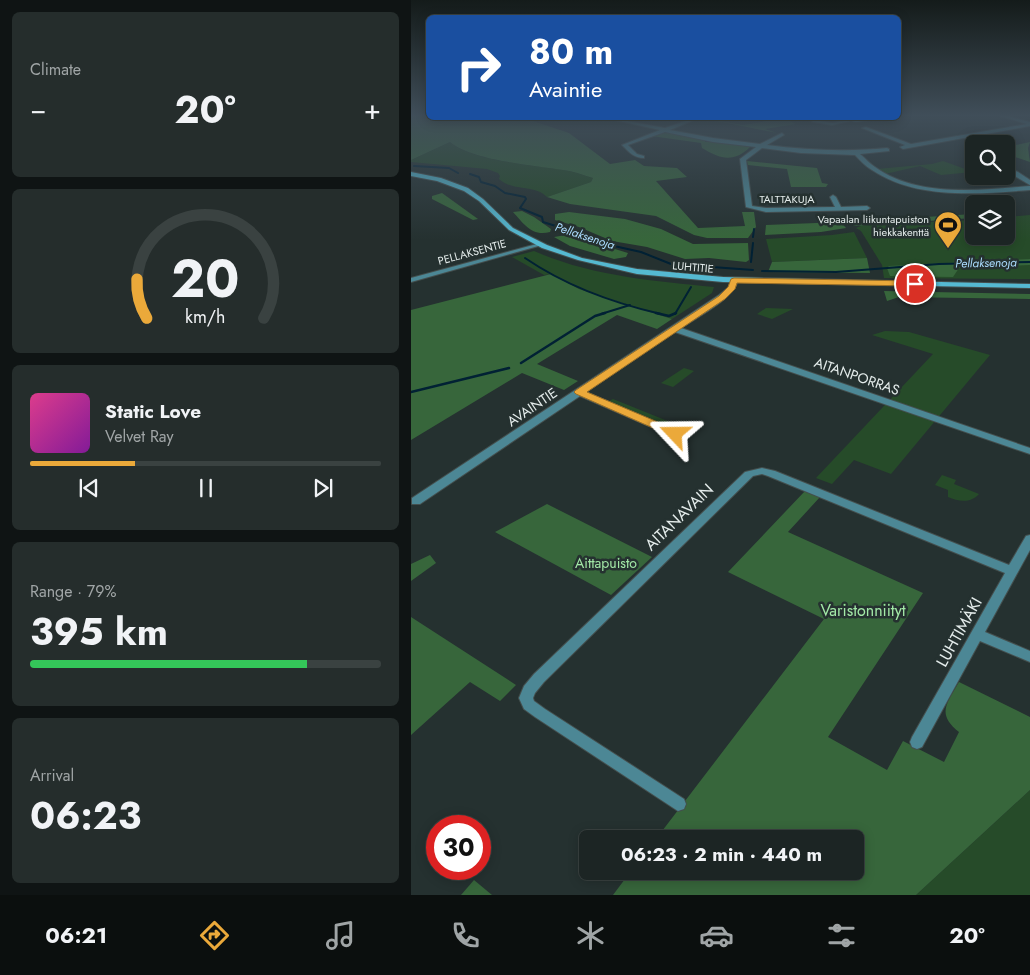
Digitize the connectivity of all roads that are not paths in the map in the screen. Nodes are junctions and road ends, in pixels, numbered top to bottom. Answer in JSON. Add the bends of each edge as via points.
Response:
{"nodes":[{"id":1,"x":746,"y":157,"type":"edge"},
{"id":2,"x":860,"y":157,"type":"edge"},
{"id":3,"x":1015,"y":172,"type":"edge"},
{"id":4,"x":411,"y":174,"type":"edge"},
{"id":5,"x":1030,"y":183,"type":"edge"},
{"id":6,"x":1030,"y":188,"type":"edge"},
{"id":7,"x":833,"y":197,"type":"dead end"},
{"id":8,"x":867,"y":208,"type":"dead end"},
{"id":9,"x":839,"y":209,"type":"junction"},
{"id":10,"x":539,"y":245,"type":"junction"},
{"id":11,"x":411,"y":280,"type":"edge"},
{"id":12,"x":734,"y":281,"type":"junction"},
{"id":13,"x":1030,"y":286,"type":"edge"},
{"id":14,"x":675,"y":329,"type":"junction"},
{"id":15,"x":579,"y":392,"type":"junction"},
{"id":16,"x":675,"y":434,"type":"dead end"},
{"id":17,"x":1030,"y":451,"type":"edge"},
{"id":18,"x":416,"y":501,"type":"dead end"},
{"id":19,"x":1030,"y":539,"type":"edge"},
{"id":20,"x":1012,"y":571,"type":"junction"},
{"id":21,"x":978,"y":634,"type":"junction"},
{"id":22,"x":1030,"y":657,"type":"edge"},
{"id":23,"x":917,"y":742,"type":"dead end"},
{"id":24,"x":678,"y":804,"type":"dead end"}],
"edges":[{"from":1,"to":9,"type":"street","name":"TALTTAKUJA","via":[[742,162],[749,207],[766,210]]},
{"from":2,"to":6,"type":"street","via":[[879,174],[913,185],[968,191]]},
{"from":3,"to":5,"type":"street"},
{"from":4,"to":10,"type":"street","name":"LUHTITIE","via":[[448,182],[468,191],[510,228]]},
{"from":7,"to":9,"type":"street"},
{"from":8,"to":9,"type":"street","name":"TALTTAKUJA"},
{"from":10,"to":11,"type":"street","name":"PELLAKSENTIE"},
{"from":10,"to":12,"type":"street","name":"LUHTITIE","via":[[579,259],[637,272]]},
{"from":12,"to":13,"type":"street","name":"LUHTITIE"},
{"from":12,"to":14,"type":"street","name":"AVAINTIE","via":[[732,288],[722,297]]},
{"from":14,"to":15,"type":"street","name":"AVAINTIE"},
{"from":14,"to":17,"type":"street","name":"AITANPORRAS"},
{"from":15,"to":16,"type":"street"},
{"from":15,"to":18,"type":"street","name":"AVAINTIE"},
{"from":19,"to":20,"type":"street","name":"LUHTIMÄKI"},
{"from":20,"to":21,"type":"street","name":"LUHTIMÄKI"},
{"from":20,"to":24,"type":"street","name":"AITANAVAIN","via":[[771,473],[749,474],[539,678],[526,698],[539,713]]},
{"from":21,"to":22,"type":"street"},
{"from":21,"to":23,"type":"street","name":"LUHTIMÄKI"}]}
